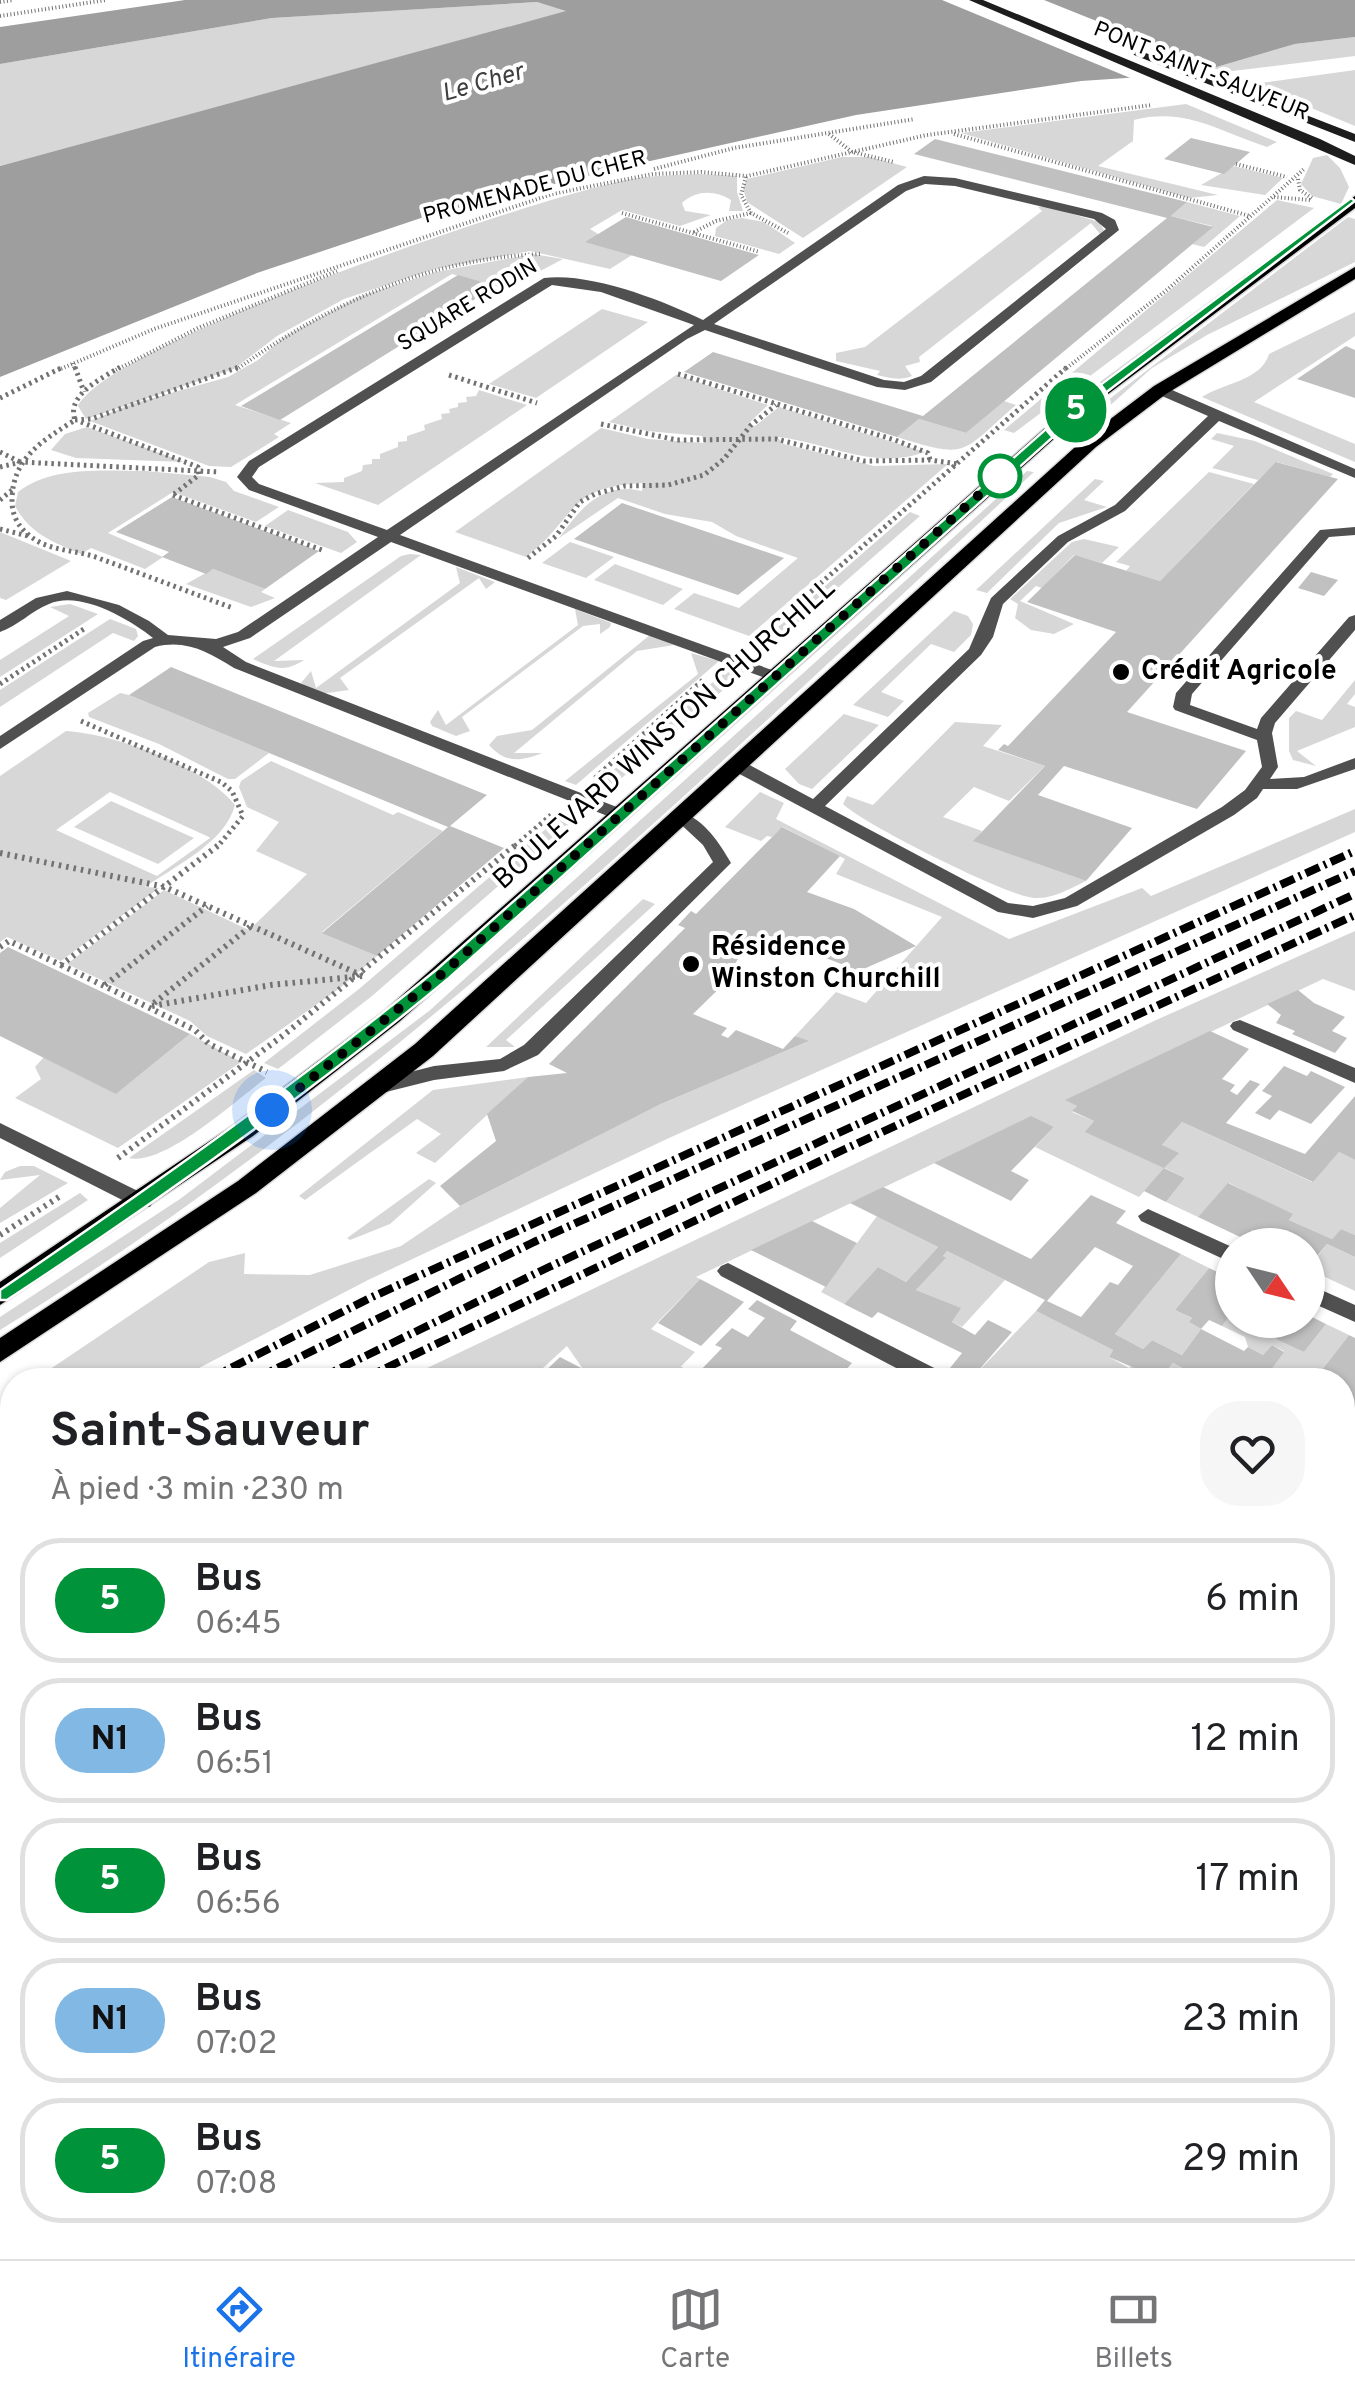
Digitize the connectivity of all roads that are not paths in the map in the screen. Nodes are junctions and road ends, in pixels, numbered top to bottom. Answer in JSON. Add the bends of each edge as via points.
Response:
{"nodes":[{"id":1,"x":974,"y":0,"type":"edge"},
{"id":2,"x":1008,"y":0,"type":"edge"},
{"id":3,"x":1355,"y":138,"type":"edge"},
{"id":4,"x":1355,"y":161,"type":"edge"},
{"id":5,"x":1355,"y":201,"type":"edge"},
{"id":6,"x":1355,"y":272,"type":"edge"},
{"id":7,"x":704,"y":325,"type":"junction"},
{"id":8,"x":1160,"y":390,"type":"junction"},
{"id":9,"x":1217,"y":415,"type":"junction"},
{"id":10,"x":1355,"y":474,"type":"edge"},
{"id":11,"x":1355,"y":531,"type":"edge"},
{"id":12,"x":391,"y":534,"type":"junction"},
{"id":13,"x":1355,"y":620,"type":"edge"},
{"id":14,"x":0,"y":627,"type":"edge"},
{"id":15,"x":164,"y":640,"type":"junction"},
{"id":16,"x":211,"y":646,"type":"junction"},
{"id":17,"x":1333,"y":646,"type":"junction"},
{"id":18,"x":1355,"y":653,"type":"edge"},
{"id":19,"x":777,"y":676,"type":"junction"},
{"id":20,"x":1265,"y":737,"type":"junction"},
{"id":21,"x":0,"y":744,"type":"edge"},
{"id":22,"x":1355,"y":764,"type":"edge"},
{"id":23,"x":738,"y":766,"type":"junction"},
{"id":24,"x":1260,"y":783,"type":"junction"},
{"id":25,"x":815,"y":806,"type":"junction"},
{"id":26,"x":621,"y":815,"type":"junction"},
{"id":27,"x":682,"y":816,"type":"junction"},
{"id":28,"x":1240,"y":1026,"type":"dead end"},
{"id":29,"x":1355,"y":1076,"type":"edge"},
{"id":30,"x":378,"y":1087,"type":"junction"},
{"id":31,"x":0,"y":1130,"type":"edge"},
{"id":32,"x":142,"y":1202,"type":"junction"},
{"id":33,"x":1148,"y":1216,"type":"dead end"},
{"id":34,"x":1215,"y":1248,"type":"edge"},
{"id":35,"x":728,"y":1271,"type":"dead end"},
{"id":36,"x":0,"y":1295,"type":"edge"},
{"id":37,"x":1325,"y":1300,"type":"edge"},
{"id":38,"x":1355,"y":1314,"type":"edge"},
{"id":39,"x":0,"y":1352,"type":"edge"},
{"id":40,"x":915,"y":1368,"type":"edge"}],
"edges":[{"from":1,"to":4,"type":"main road","name":"PONT SAINT-SAUVEUR"},
{"from":2,"to":3,"type":"main road","name":"PONT SAINT-SAUVEUR"},
{"from":5,"to":19,"type":"main road","name":"BOULEVARD WINSTON CHURCHILL","via":[[1077,408]]},
{"from":6,"to":8,"type":"main road"},
{"from":7,"to":7,"type":"street","name":"SQUARE RODIN","via":[[882,384],[912,384],[1114,226],[1048,203],[924,180],[902,188]]},
{"from":7,"to":12,"type":"street"},
{"from":7,"to":12,"type":"street","name":"SQUARE RODIN","via":[[555,280],[540,284],[244,472],[254,487]]},
{"from":8,"to":9,"type":"street"},
{"from":8,"to":23,"type":"main road","via":[[1056,472]]},
{"from":9,"to":10,"type":"street"},
{"from":9,"to":25,"type":"street","via":[[1120,508],[1072,532],[997,600],[986,640]]},
{"from":11,"to":20,"type":"street","via":[[1325,533],[1184,693],[1181,707],[1188,712]]},
{"from":12,"to":16,"type":"street","via":[[266,621]]},
{"from":12,"to":19,"type":"street"},
{"from":13,"to":17,"type":"street"},
{"from":14,"to":15,"type":"street","via":[[49,598],[71,595],[148,624]]},
{"from":15,"to":16,"type":"street"},
{"from":15,"to":21,"type":"street"},
{"from":16,"to":26,"type":"street","via":[[240,665]]},
{"from":17,"to":18,"type":"street"},
{"from":17,"to":20,"type":"street","via":[[1267,722]]},
{"from":19,"to":26,"type":"main road","name":"BOULEVARD WINSTON CHURCHILL"},
{"from":20,"to":24,"type":"street","via":[[1270,767]]},
{"from":22,"to":24,"type":"street","via":[[1302,785]]},
{"from":23,"to":25,"type":"street"},
{"from":23,"to":27,"type":"main road"},
{"from":24,"to":25,"type":"street","via":[[1141,865],[1071,902],[1034,912],[992,902]]},
{"from":26,"to":32,"type":"main road","name":"BOULEVARD WINSTON CHURCHILL","via":[[362,1040]]},
{"from":27,"to":30,"type":"main road"},
{"from":27,"to":30,"type":"street","via":[[722,863],[532,1050],[504,1064]]},
{"from":28,"to":29,"type":"street"},
{"from":30,"to":39,"type":"main road","via":[[234,1196]]},
{"from":31,"to":32,"type":"street"},
{"from":32,"to":36,"type":"main road","name":"BOULEVARD WINSTON CHURCHILL"},
{"from":33,"to":34,"type":"street"},
{"from":35,"to":40,"type":"street"},
{"from":37,"to":38,"type":"street"}]}
